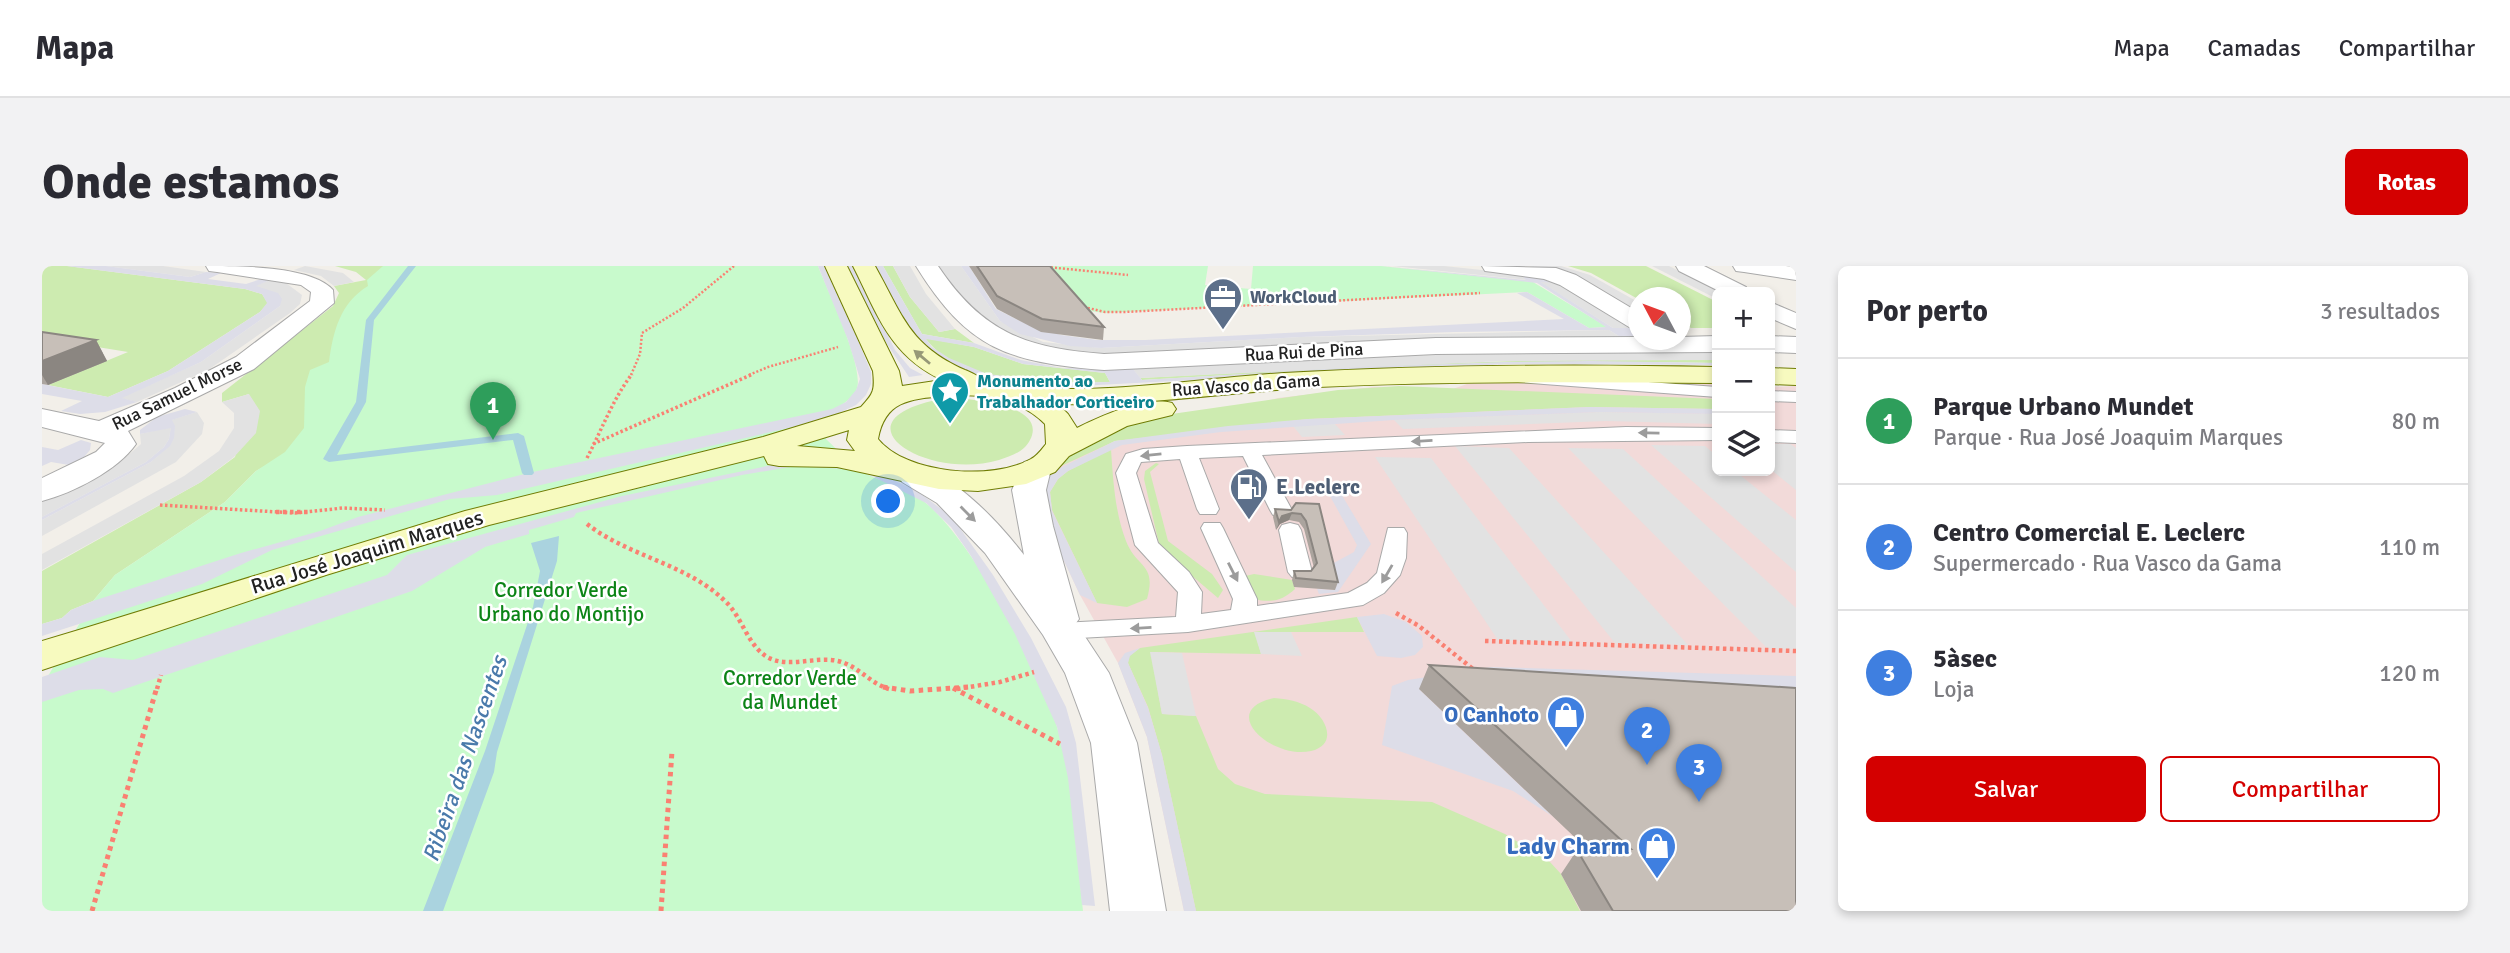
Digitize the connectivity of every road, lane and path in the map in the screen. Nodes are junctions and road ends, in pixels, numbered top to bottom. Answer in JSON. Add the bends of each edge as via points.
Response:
{"nodes":[{"id":1,"x":217,"y":266,"type":"edge"},
{"id":2,"x":734,"y":266,"type":"edge"},
{"id":3,"x":836,"y":266,"type":"edge"},
{"id":4,"x":864,"y":266,"type":"edge"},
{"id":5,"x":927,"y":266,"type":"edge"},
{"id":6,"x":1042,"y":266,"type":"edge"},
{"id":7,"x":1493,"y":266,"type":"edge"},
{"id":8,"x":1687,"y":266,"type":"edge"},
{"id":9,"x":1744,"y":266,"type":"edge"},
{"id":10,"x":1796,"y":273,"type":"edge"},
{"id":11,"x":1128,"y":275,"type":"dead end"},
{"id":12,"x":1050,"y":276,"type":"edge"},
{"id":13,"x":1728,"y":287,"type":"edge"},
{"id":14,"x":1492,"y":293,"type":"dead end"},
{"id":15,"x":1083,"y":306,"type":"edge"},
{"id":16,"x":1775,"y":312,"type":"edge"},
{"id":17,"x":1628,"y":315,"type":"edge"},
{"id":18,"x":1796,"y":322,"type":"edge"},
{"id":19,"x":1628,"y":343,"type":"edge"},
{"id":20,"x":1691,"y":343,"type":"edge"},
{"id":21,"x":849,"y":344,"type":"dead end"},
{"id":22,"x":1712,"y":344,"type":"edge"},
{"id":23,"x":1775,"y":344,"type":"edge"},
{"id":24,"x":1796,"y":345,"type":"edge"},
{"id":25,"x":1488,"y":374,"type":"junction"},
{"id":26,"x":1712,"y":375,"type":"edge"},
{"id":27,"x":1775,"y":376,"type":"edge"},
{"id":28,"x":1400,"y":377,"type":"junction"},
{"id":29,"x":1796,"y":377,"type":"edge"},
{"id":30,"x":996,"y":390,"type":"junction"},
{"id":31,"x":1712,"y":393,"type":"edge"},
{"id":32,"x":1775,"y":396,"type":"edge"},
{"id":33,"x":1796,"y":397,"type":"edge"},
{"id":34,"x":877,"y":408,"type":"junction"},
{"id":35,"x":42,"y":418,"type":"edge"},
{"id":36,"x":102,"y":430,"type":"junction"},
{"id":37,"x":1712,"y":434,"type":"edge"},
{"id":38,"x":1775,"y":436,"type":"edge"},
{"id":39,"x":1796,"y":437,"type":"edge"},
{"id":40,"x":593,"y":444,"type":"junction"},
{"id":41,"x":1249,"y":449,"type":"junction"},
{"id":42,"x":1187,"y":452,"type":"junction"},
{"id":43,"x":1048,"y":459,"type":"junction"},
{"id":44,"x":585,"y":462,"type":"dead end"},
{"id":45,"x":697,"y":464,"type":"junction"},
{"id":46,"x":909,"y":474,"type":"junction"},
{"id":47,"x":42,"y":491,"type":"edge"},
{"id":48,"x":160,"y":505,"type":"dead end"},
{"id":49,"x":386,"y":510,"type":"dead end"},
{"id":50,"x":583,"y":520,"type":"dead end"},
{"id":51,"x":1396,"y":533,"type":"dead end"},
{"id":52,"x":1303,"y":589,"type":"junction"},
{"id":53,"x":1243,"y":617,"type":"junction"},
{"id":54,"x":1188,"y":624,"type":"junction"},
{"id":55,"x":1062,"y":631,"type":"junction"},
{"id":56,"x":1485,"y":641,"type":"dead end"},
{"id":57,"x":1796,"y":652,"type":"edge"},
{"id":58,"x":42,"y":656,"type":"edge"},
{"id":59,"x":1034,"y":672,"type":"dead end"},
{"id":60,"x":161,"y":676,"type":"dead end"},
{"id":61,"x":952,"y":688,"type":"junction"},
{"id":62,"x":1060,"y":744,"type":"dead end"},
{"id":63,"x":672,"y":751,"type":"dead end"},
{"id":64,"x":92,"y":911,"type":"edge"},
{"id":65,"x":661,"y":911,"type":"edge"},
{"id":66,"x":1138,"y":911,"type":"edge"}],
"edges":[{"from":1,"to":36,"type":"street","name":"Rua Samuel Morse","via":[[307,279],[322,290],[322,303],[245,363]]},
{"from":2,"to":40,"type":"path","via":[[683,308],[642,333],[633,372],[616,395]]},
{"from":3,"to":34,"type":"main road","via":[[886,371],[888,386]]},
{"from":30,"to":4,"type":"main road","one_way":true,"via":[[930,364],[904,341]]},
{"from":5,"to":19,"type":"street","name":"Rua Rui de Pina","via":[[957,307],[982,331],[1012,348],[1067,360]]},
{"from":6,"to":11,"type":"path"},
{"from":6,"to":12,"type":"path"},
{"from":7,"to":17,"type":"street","via":[[1568,280]]},
{"from":8,"to":13,"type":"street"},
{"from":9,"to":10,"type":"street"},
{"from":14,"to":15,"type":"path","via":[[1125,312]]},
{"from":16,"to":18,"type":"street"},
{"from":20,"to":22,"type":"street","name":"Rua Rui de Pina"},
{"from":21,"to":40,"type":"path","via":[[768,367]]},
{"from":23,"to":24,"type":"street"},
{"from":25,"to":26,"type":"main road","name":"Rua Vasco da Gama"},
{"from":25,"to":28,"type":"main road","name":"Rua Vasco da Gama"},
{"from":25,"to":31,"type":"lane"},
{"from":27,"to":29,"type":"main road"},
{"from":28,"to":30,"type":"main road","name":"Rua Vasco da Gama","via":[[1280,381],[1095,397],[1044,397]]},
{"from":28,"to":43,"type":"main road","name":"Rua Vasco da Gama","via":[[1194,402],[1118,420]]},
{"from":30,"to":34,"type":"main road","name":"Rua José Joaquim Marques","via":[[928,389],[904,394]]},
{"from":30,"to":43,"type":"main road","via":[[1031,400],[1060,422],[1064,435]]},
{"from":32,"to":33,"type":"lane"},
{"from":34,"to":45,"type":"main road","name":"Rua José Joaquim Marques","via":[[826,429]]},
{"from":34,"to":46,"type":"main road","via":[[863,425],[862,438],[883,463]]},
{"from":35,"to":36,"type":"street"},
{"from":36,"to":47,"type":"street","via":[[115,434],[121,444],[107,459]]},
{"from":37,"to":41,"type":"lane","one_way":true,"via":[[1528,436]]},
{"from":38,"to":39,"type":"lane"},
{"from":40,"to":44,"type":"path"},
{"from":41,"to":42,"type":"lane"},
{"from":41,"to":52,"type":"lane","via":[[1285,520]]},
{"from":42,"to":53,"type":"lane","one_way":true,"via":[[1245,599]]},
{"from":42,"to":54,"type":"lane","one_way":true,"via":[[1133,458],[1126,473],[1147,545],[1190,592]]},
{"from":43,"to":46,"type":"main road","name":"Rua Vasco da Gama","via":[[1009,478],[977,482]]},
{"from":43,"to":55,"type":"street","via":[[1029,490]]},
{"from":45,"to":46,"type":"main road","name":"Rua José Joaquim Marques","via":[[829,455]]},
{"from":45,"to":58,"type":"main road","name":"Rua José Joaquim Marques","via":[[477,519]]},
{"from":46,"to":55,"type":"street","one_way":true,"via":[[949,496],[990,537]]},
{"from":48,"to":49,"type":"path","via":[[295,513]]},
{"from":50,"to":61,"type":"path","via":[[615,542],[649,554],[713,592],[731,607],[747,635],[768,657],[790,661],[822,658],[851,665],[876,685],[903,690]]},
{"from":51,"to":52,"type":"lane","one_way":true,"via":[[1392,571],[1379,588],[1354,600]]},
{"from":52,"to":53,"type":"lane"},
{"from":53,"to":54,"type":"lane"},
{"from":54,"to":55,"type":"lane","one_way":true},
{"from":55,"to":66,"type":"street","via":[[1087,673],[1114,743]]},
{"from":56,"to":57,"type":"path"},
{"from":59,"to":61,"type":"path"},
{"from":60,"to":64,"type":"path"},
{"from":61,"to":62,"type":"path"},
{"from":63,"to":65,"type":"path"}]}
